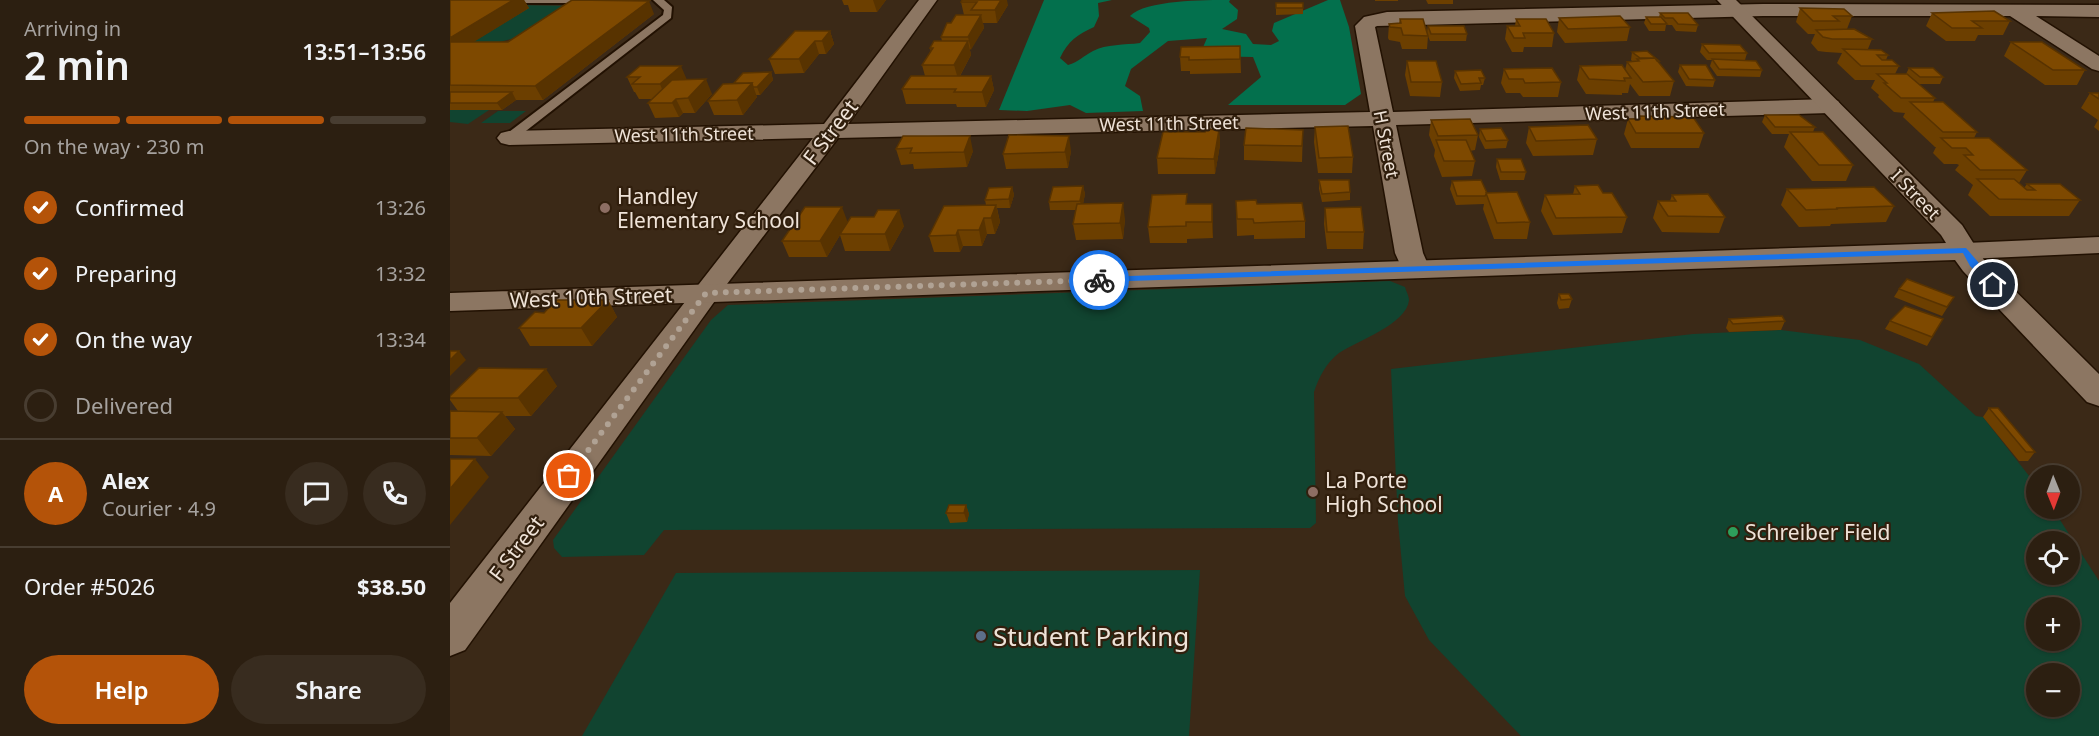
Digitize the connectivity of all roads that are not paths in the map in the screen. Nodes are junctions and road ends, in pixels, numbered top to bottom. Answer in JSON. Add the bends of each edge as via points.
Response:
{"nodes":[{"id":1,"x":508,"y":0,"type":"edge"},
{"id":2,"x":602,"y":0,"type":"edge"},
{"id":3,"x":658,"y":0,"type":"edge"},
{"id":4,"x":928,"y":0,"type":"edge"},
{"id":5,"x":1997,"y":0,"type":"edge"},
{"id":6,"x":1731,"y":5,"type":"edge"},
{"id":7,"x":2014,"y":11,"type":"junction"},
{"id":8,"x":2099,"y":11,"type":"edge"},
{"id":9,"x":2099,"y":65,"type":"edge"},
{"id":10,"x":1830,"y":106,"type":"junction"},
{"id":11,"x":1382,"y":119,"type":"junction"},
{"id":12,"x":831,"y":131,"type":"junction"},
{"id":13,"x":509,"y":138,"type":"joint"},
{"id":14,"x":2099,"y":245,"type":"edge"},
{"id":15,"x":1966,"y":250,"type":"junction"},
{"id":16,"x":1415,"y":269,"type":"junction"},
{"id":17,"x":706,"y":293,"type":"junction"},
{"id":18,"x":450,"y":302,"type":"edge"},
{"id":19,"x":2099,"y":394,"type":"edge"},
{"id":20,"x":450,"y":637,"type":"edge"}],
"edges":[{"from":1,"to":2,"type":"lane"},
{"from":3,"to":13,"type":"lane","via":[[669,9],[668,16]]},
{"from":4,"to":12,"type":"street","name":"F Street"},
{"from":5,"to":7,"type":"street"},
{"from":6,"to":7,"type":"street"},
{"from":6,"to":10,"type":"street","name":"I Street"},
{"from":6,"to":11,"type":"street","name":"H Street","via":[[1371,21],[1365,26]]},
{"from":7,"to":8,"type":"street"},
{"from":7,"to":9,"type":"street"},
{"from":10,"to":11,"type":"street","name":"West 11th Street"},
{"from":10,"to":15,"type":"street","name":"I Street"},
{"from":11,"to":12,"type":"street","name":"West 11th Street"},
{"from":11,"to":16,"type":"street","name":"H Street"},
{"from":12,"to":13,"type":"street","name":"West 11th Street"},
{"from":12,"to":17,"type":"street","name":"F Street"},
{"from":14,"to":15,"type":"street","name":"West 10th Street"},
{"from":15,"to":16,"type":"street","name":"West 10th Street"},
{"from":15,"to":19,"type":"street","name":"I Street","via":[[1973,265]]},
{"from":16,"to":17,"type":"street","name":"West 10th Street"},
{"from":17,"to":18,"type":"street","name":"West 10th Street"},
{"from":17,"to":20,"type":"street","name":"F Street"}]}
